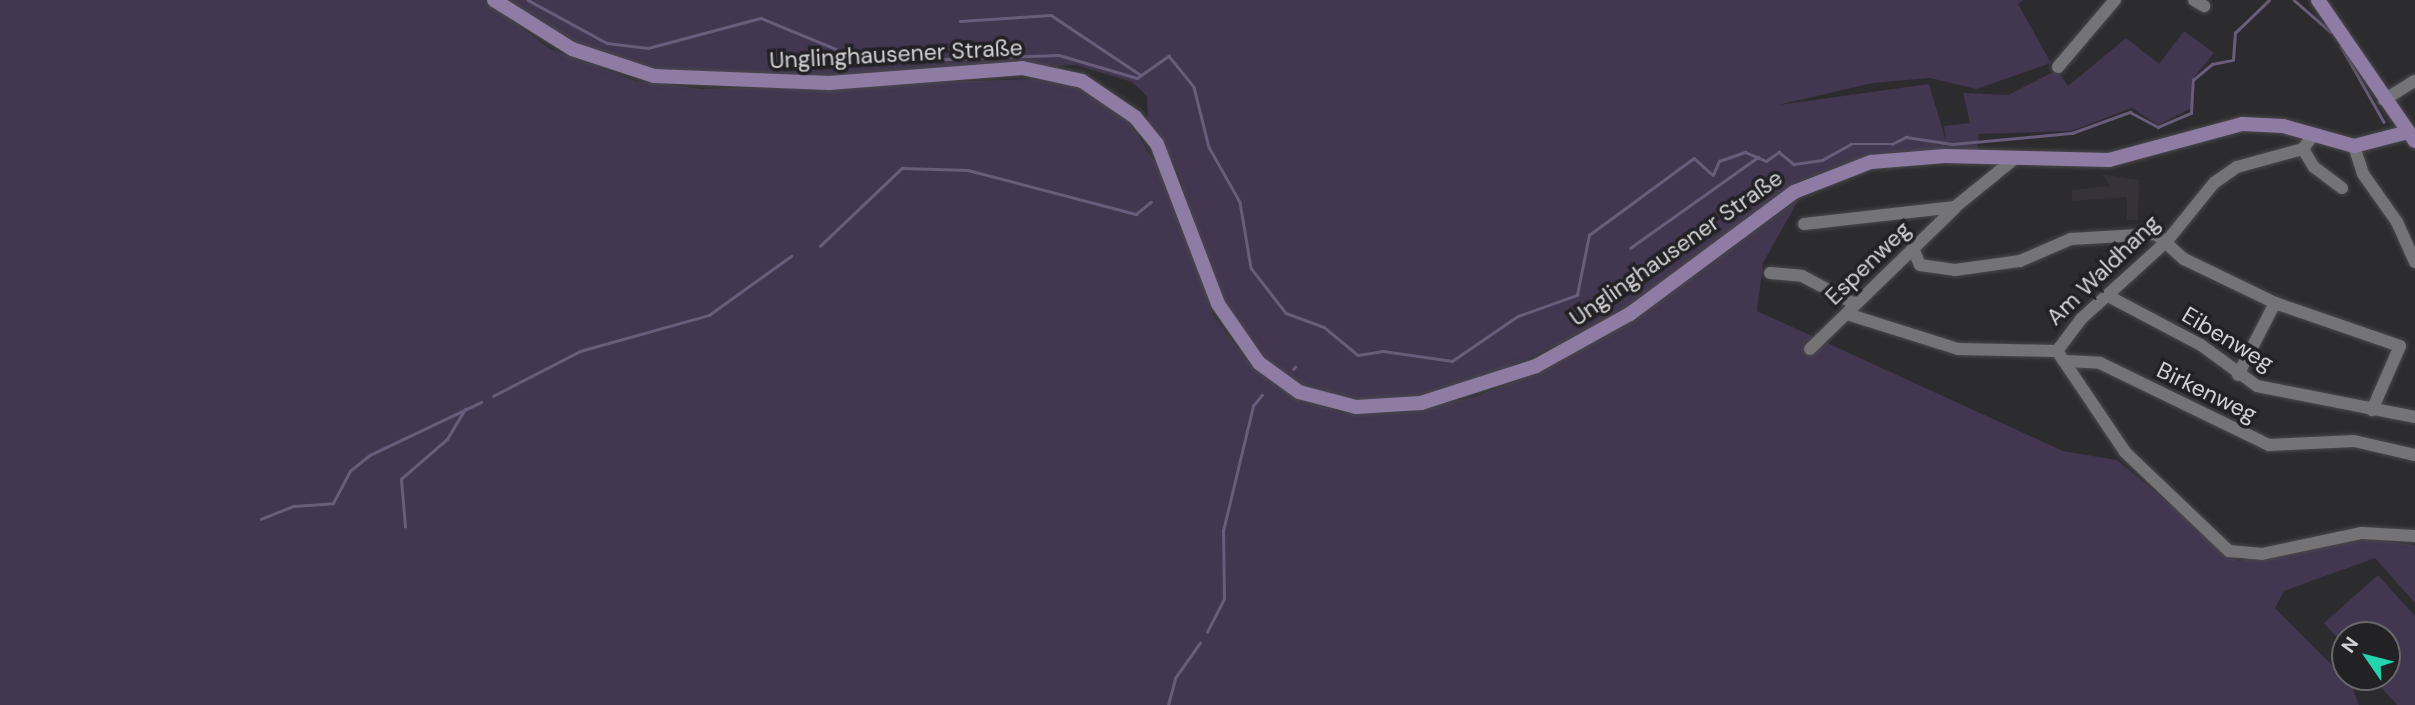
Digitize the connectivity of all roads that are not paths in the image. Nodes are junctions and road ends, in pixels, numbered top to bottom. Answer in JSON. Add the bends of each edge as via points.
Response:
{"nodes":[{"id":1,"x":494,"y":0,"type":"edge"},
{"id":2,"x":2115,"y":0,"type":"edge"},
{"id":3,"x":2318,"y":0,"type":"edge"},
{"id":4,"x":2058,"y":66,"type":"dead end"},
{"id":5,"x":2415,"y":81,"type":"edge"},
{"id":6,"x":2384,"y":100,"type":"junction"},
{"id":7,"x":2312,"y":136,"type":"junction"},
{"id":8,"x":2413,"y":138,"type":"edge"},
{"id":9,"x":2354,"y":146,"type":"junction"},
{"id":10,"x":2303,"y":149,"type":"junction"},
{"id":11,"x":2014,"y":159,"type":"junction"},
{"id":12,"x":2342,"y":188,"type":"dead end"},
{"id":13,"x":1955,"y":207,"type":"junction"},
{"id":14,"x":1804,"y":224,"type":"dead end"},
{"id":15,"x":2167,"y":241,"type":"junction"},
{"id":16,"x":1913,"y":248,"type":"junction"},
{"id":17,"x":2415,"y":262,"type":"edge"},
{"id":18,"x":1770,"y":273,"type":"dead end"},
{"id":19,"x":2108,"y":296,"type":"junction"},
{"id":20,"x":2275,"y":303,"type":"junction"},
{"id":21,"x":1851,"y":309,"type":"junction"},
{"id":22,"x":1810,"y":349,"type":"dead end"},
{"id":23,"x":2062,"y":356,"type":"junction"},
{"id":24,"x":2238,"y":375,"type":"junction"},
{"id":25,"x":2372,"y":410,"type":"junction"},
{"id":26,"x":2415,"y":417,"type":"edge"},
{"id":27,"x":2415,"y":455,"type":"edge"},
{"id":28,"x":2415,"y":536,"type":"edge"}],
"edges":[{"from":1,"to":11,"type":"main road","name":"Unglinghausener Straße","via":[[572,49],[654,76],[804,83],[1022,68],[1082,81],[1127,110],[1157,144],[1218,304],[1259,363],[1299,392],[1356,407],[1421,403],[1536,366],[1630,314],[1763,213],[1828,176],[1892,158]]},
{"from":2,"to":4,"type":"street"},
{"from":3,"to":6,"type":"main road","via":[[2345,32]]},
{"from":5,"to":6,"type":"street"},
{"from":6,"to":8,"type":"main road"},
{"from":7,"to":9,"type":"main road","name":"Unglinghausener Straße"},
{"from":7,"to":10,"type":"street"},
{"from":7,"to":11,"type":"main road","name":"Unglinghausener Straße","via":[[2242,124],[2109,160]]},
{"from":8,"to":9,"type":"main road","name":"Unglinghausener Straße"},
{"from":9,"to":17,"type":"street","via":[[2363,174],[2397,222]]},
{"from":10,"to":12,"type":"street","via":[[2314,167]]},
{"from":10,"to":15,"type":"street","name":"Am Waldhang","via":[[2236,167],[2214,183]]},
{"from":11,"to":13,"type":"street","name":"Espenweg"},
{"from":13,"to":14,"type":"street"},
{"from":13,"to":16,"type":"street","name":"Espenweg"},
{"from":15,"to":16,"type":"street","via":[[2156,234],[2071,239],[2020,261],[1955,270],[1920,265]]},
{"from":15,"to":19,"type":"street","name":"Am Waldhang"},
{"from":15,"to":20,"type":"street","via":[[2184,259]]},
{"from":16,"to":21,"type":"street","name":"Espenweg"},
{"from":18,"to":21,"type":"street","name":"Birkenweg","via":[[1802,276]]},
{"from":19,"to":23,"type":"street","name":"Am Waldhang"},
{"from":19,"to":24,"type":"street","name":"Eibenweg","via":[[2201,345]]},
{"from":20,"to":24,"type":"street"},
{"from":20,"to":25,"type":"street","via":[[2400,346]]},
{"from":21,"to":22,"type":"street","name":"Espenweg"},
{"from":21,"to":23,"type":"street","name":"Birkenweg","via":[[1958,349]]},
{"from":23,"to":27,"type":"street","name":"Birkenweg","via":[[2099,363],[2269,445],[2354,441]]},
{"from":23,"to":28,"type":"street","name":"Am Waldhang","via":[[2125,452],[2229,551],[2262,554],[2362,533]]},
{"from":24,"to":25,"type":"street","name":"Eibenweg","via":[[2293,396]]},
{"from":25,"to":26,"type":"street","name":"Eibenweg"}]}
